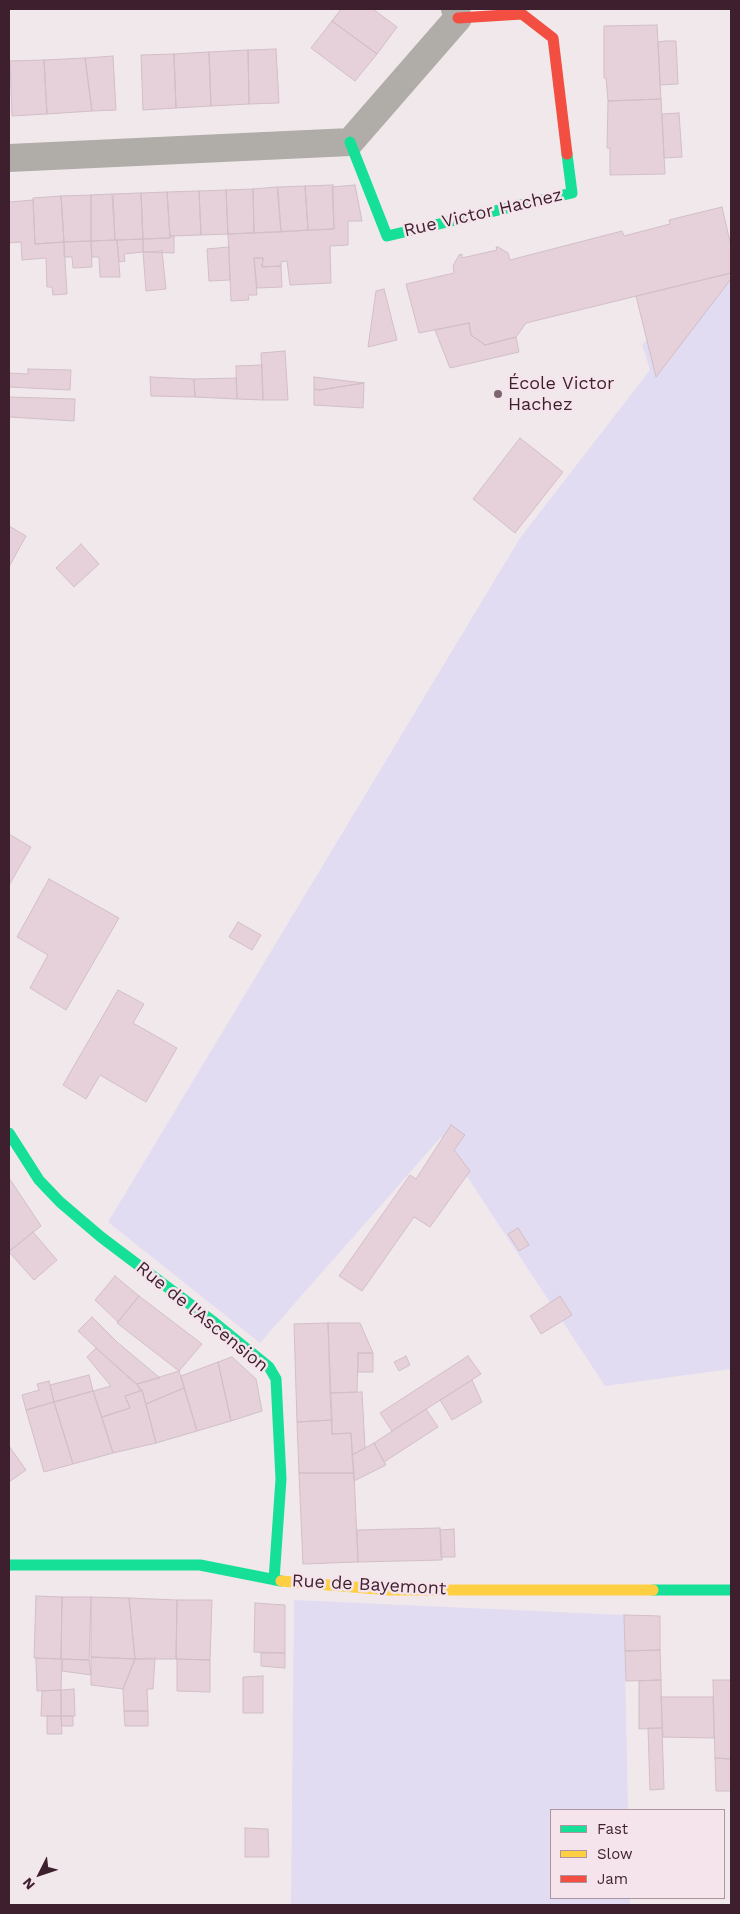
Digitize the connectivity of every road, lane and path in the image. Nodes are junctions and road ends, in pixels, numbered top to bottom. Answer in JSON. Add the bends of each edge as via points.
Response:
{"nodes":[{"id":1,"x":457,"y":14,"type":"edge"},
{"id":2,"x":350,"y":142,"type":"junction"},
{"id":3,"x":9,"y":158,"type":"edge"},
{"id":4,"x":9,"y":1133,"type":"edge"},
{"id":5,"x":9,"y":1565,"type":"edge"},
{"id":6,"x":274,"y":1580,"type":"junction"},
{"id":7,"x":731,"y":1590,"type":"edge"}],
"edges":[{"from":1,"to":2,"type":"street","name":"Rue Victor Hachez"},
{"from":1,"to":2,"type":"street","name":"Rue Victor Hachez","via":[[522,14],[553,38],[572,192],[387,236]]},
{"from":2,"to":3,"type":"street"},
{"from":4,"to":6,"type":"street","name":"Rue de l'Ascension","via":[[39,1180],[60,1202],[269,1367],[276,1379],[281,1479]]},
{"from":5,"to":6,"type":"street","name":"Rue de Bayemont","via":[[200,1565]]},
{"from":6,"to":7,"type":"street","name":"Rue de Bayemont","via":[[389,1590]]}]}
